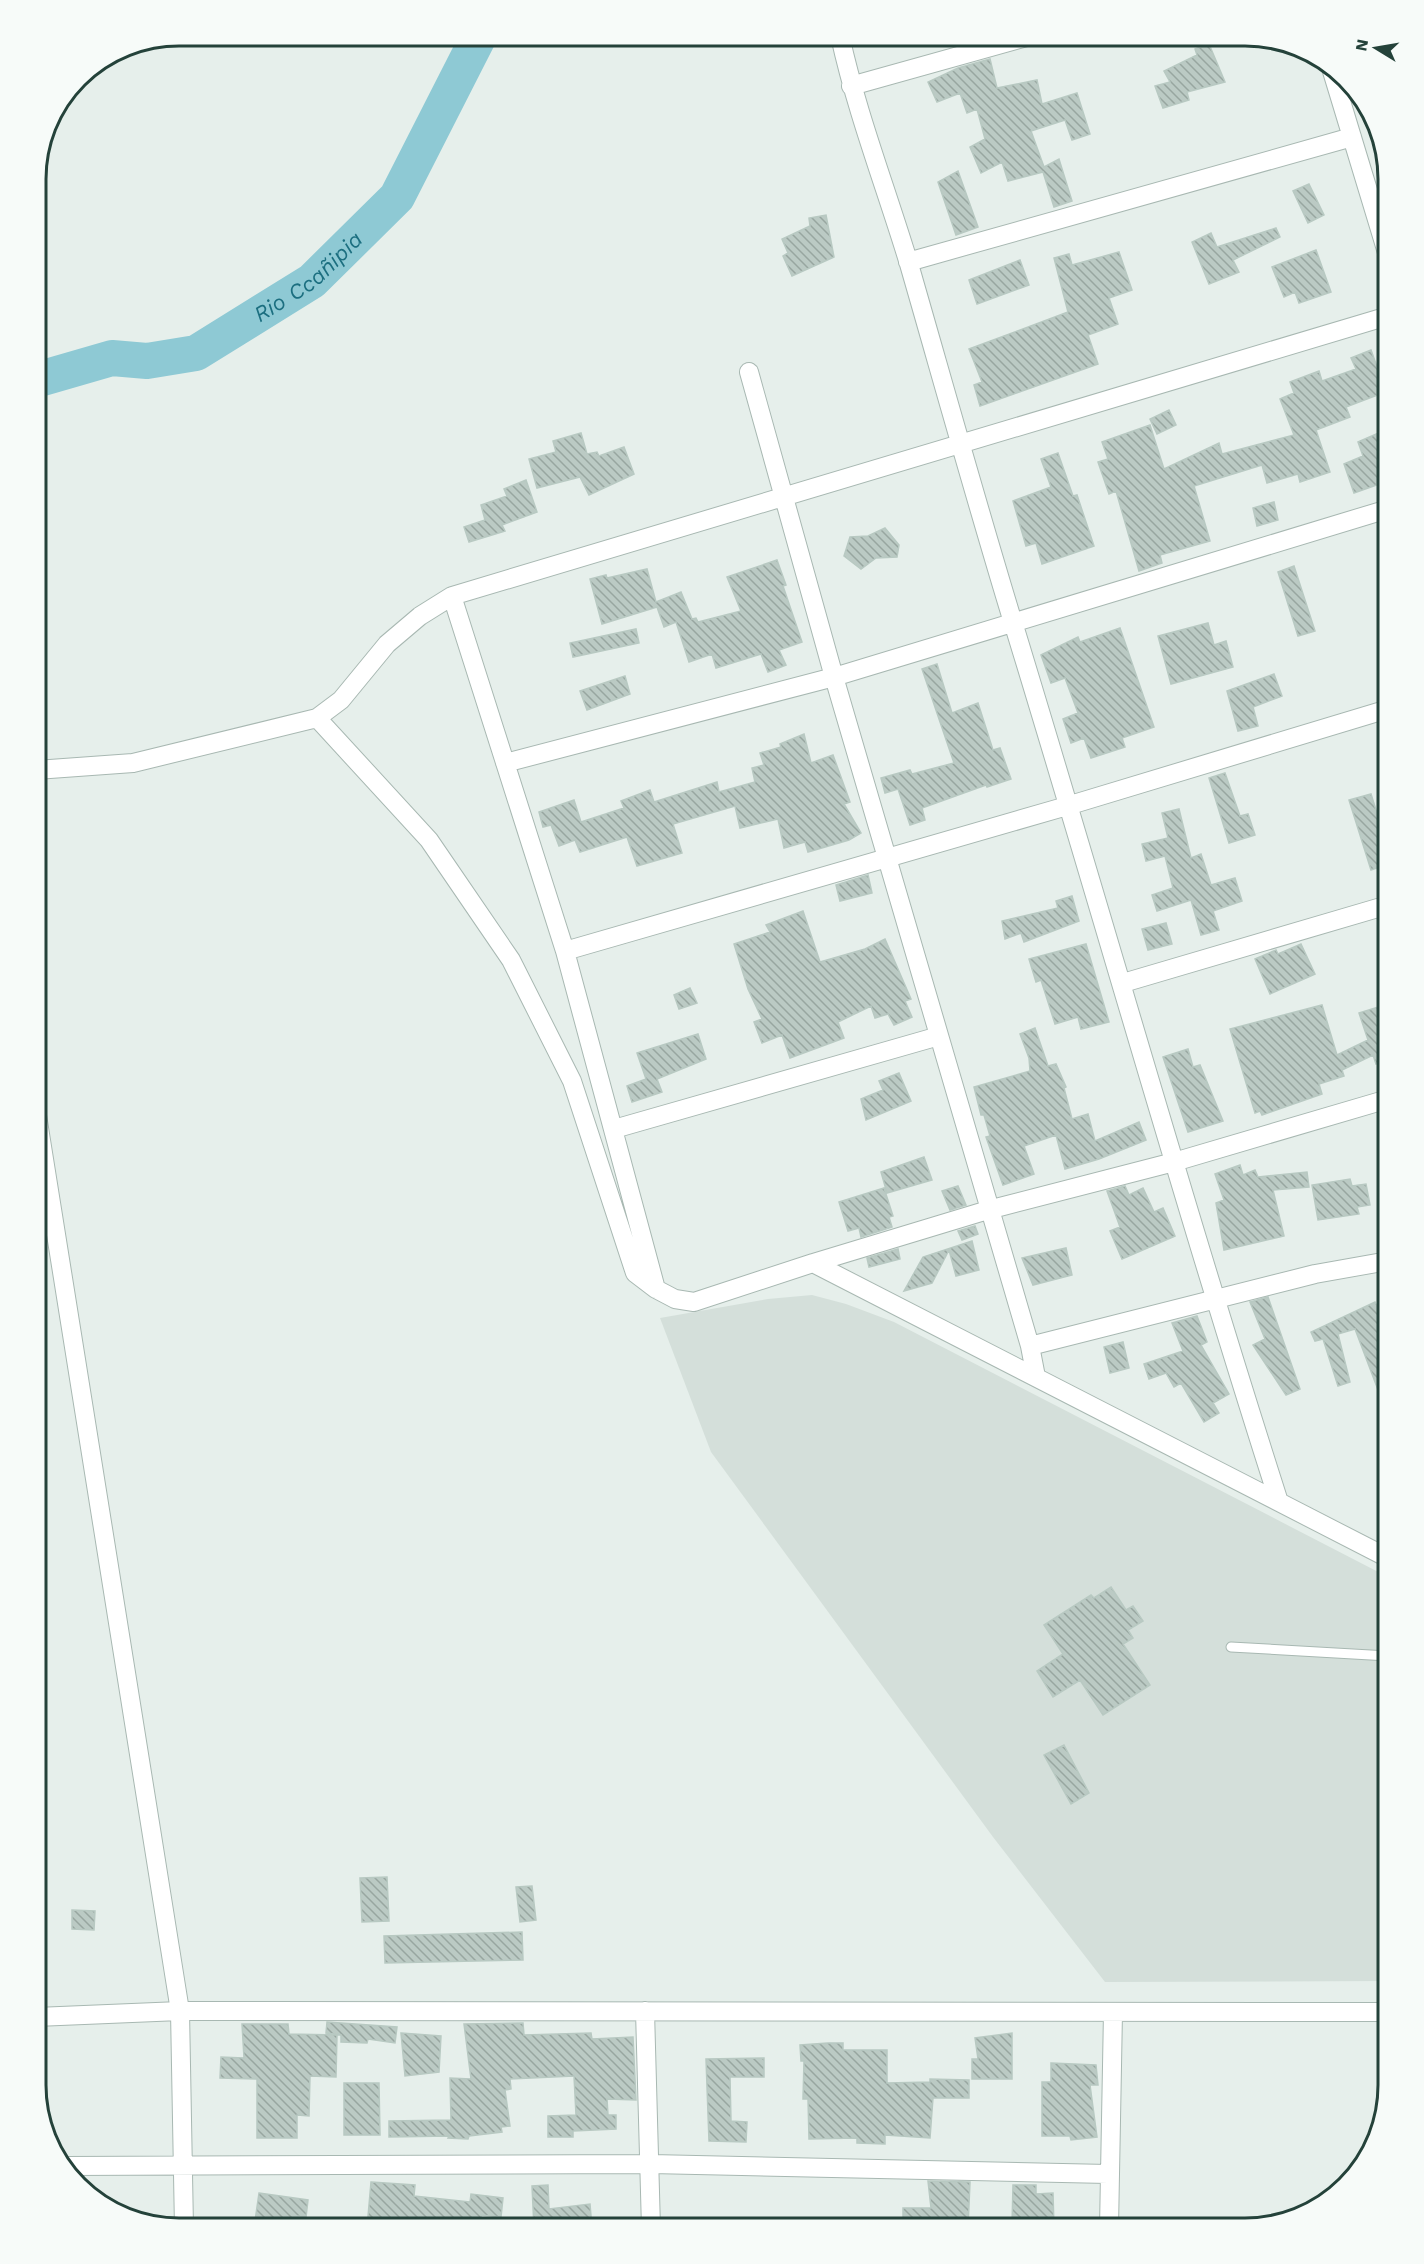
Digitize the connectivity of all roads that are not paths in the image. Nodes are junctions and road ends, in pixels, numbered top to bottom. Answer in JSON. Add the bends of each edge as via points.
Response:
{"nodes":[{"id":1,"x":842,"y":47,"type":"edge"},
{"id":2,"x":991,"y":47,"type":"edge"},
{"id":3,"x":1336,"y":84,"type":"edge"},
{"id":4,"x":851,"y":86,"type":"junction"},
{"id":5,"x":1352,"y":137,"type":"junction"},
{"id":6,"x":1378,"y":223,"type":"edge"},
{"id":7,"x":908,"y":262,"type":"junction"},
{"id":8,"x":1378,"y":319,"type":"edge"},
{"id":9,"x":749,"y":372,"type":"dead end"},
{"id":10,"x":959,"y":446,"type":"junction"},
{"id":11,"x":785,"y":497,"type":"junction"},
{"id":12,"x":1378,"y":512,"type":"edge"},
{"id":13,"x":452,"y":596,"type":"junction"},
{"id":14,"x":1014,"y":624,"type":"junction"},
{"id":15,"x":834,"y":677,"type":"junction"},
{"id":16,"x":1378,"y":712,"type":"edge"},
{"id":17,"x":317,"y":718,"type":"junction"},
{"id":18,"x":505,"y":764,"type":"junction"},
{"id":19,"x":47,"y":769,"type":"edge"},
{"id":20,"x":1066,"y":806,"type":"junction"},
{"id":21,"x":887,"y":856,"type":"junction"},
{"id":22,"x":1378,"y":908,"type":"edge"},
{"id":23,"x":566,"y":951,"type":"junction"},
{"id":24,"x":1123,"y":983,"type":"junction"},
{"id":25,"x":939,"y":1036,"type":"junction"},
{"id":26,"x":1378,"y":1102,"type":"edge"},
{"id":27,"x":614,"y":1129,"type":"junction"},
{"id":28,"x":1173,"y":1162,"type":"junction"},
{"id":29,"x":46,"y":1175,"type":"edge"},
{"id":30,"x":988,"y":1210,"type":"junction"},
{"id":31,"x":813,"y":1263,"type":"junction"},
{"id":32,"x":1378,"y":1264,"type":"edge"},
{"id":33,"x":656,"y":1289,"type":"junction"},
{"id":34,"x":1213,"y":1298,"type":"junction"},
{"id":35,"x":1030,"y":1346,"type":"junction"},
{"id":36,"x":1036,"y":1377,"type":"junction"},
{"id":37,"x":1279,"y":1502,"type":"junction"},
{"id":38,"x":1378,"y":1553,"type":"edge"},
{"id":39,"x":1231,"y":1647,"type":"dead end"},
{"id":40,"x":1378,"y":1655,"type":"edge"},
{"id":41,"x":180,"y":2011,"type":"junction"},
{"id":42,"x":645,"y":2011,"type":"junction"},
{"id":43,"x":1113,"y":2012,"type":"junction"},
{"id":44,"x":1378,"y":2012,"type":"edge"},
{"id":45,"x":46,"y":2017,"type":"edge"},
{"id":46,"x":651,"y":2164,"type":"junction"},
{"id":47,"x":184,"y":2165,"type":"junction"},
{"id":48,"x":75,"y":2166,"type":"edge"},
{"id":49,"x":1108,"y":2174,"type":"junction"},
{"id":50,"x":184,"y":2217,"type":"edge"},
{"id":51,"x":651,"y":2217,"type":"edge"},
{"id":52,"x":1109,"y":2218,"type":"edge"}],
"edges":[{"from":1,"to":4,"type":"street"},
{"from":2,"to":4,"type":"street"},
{"from":3,"to":5,"type":"street"},
{"from":4,"to":7,"type":"street"},
{"from":5,"to":6,"type":"street"},
{"from":5,"to":7,"type":"street"},
{"from":7,"to":10,"type":"street"},
{"from":8,"to":10,"type":"street"},
{"from":9,"to":11,"type":"street"},
{"from":10,"to":11,"type":"street"},
{"from":10,"to":14,"type":"street"},
{"from":11,"to":13,"type":"street"},
{"from":11,"to":15,"type":"street"},
{"from":12,"to":14,"type":"street"},
{"from":13,"to":17,"type":"street","via":[[420,615],[387,644],[341,700]]},
{"from":13,"to":18,"type":"street"},
{"from":14,"to":15,"type":"street"},
{"from":14,"to":20,"type":"street"},
{"from":15,"to":18,"type":"street"},
{"from":15,"to":21,"type":"street"},
{"from":16,"to":20,"type":"street"},
{"from":17,"to":19,"type":"street","via":[[133,763]]},
{"from":17,"to":33,"type":"street","via":[[429,840],[510,960],[572,1081],[635,1273]]},
{"from":18,"to":23,"type":"street"},
{"from":20,"to":21,"type":"street"},
{"from":20,"to":24,"type":"street"},
{"from":21,"to":23,"type":"street"},
{"from":21,"to":25,"type":"street"},
{"from":22,"to":24,"type":"street"},
{"from":23,"to":27,"type":"street"},
{"from":24,"to":28,"type":"street"},
{"from":25,"to":27,"type":"street"},
{"from":25,"to":30,"type":"street"},
{"from":26,"to":28,"type":"street"},
{"from":27,"to":33,"type":"street"},
{"from":28,"to":30,"type":"street"},
{"from":28,"to":34,"type":"street"},
{"from":29,"to":41,"type":"street"},
{"from":30,"to":31,"type":"street"},
{"from":30,"to":35,"type":"street"},
{"from":31,"to":33,"type":"street","via":[[694,1302],[675,1299]]},
{"from":31,"to":36,"type":"street"},
{"from":32,"to":34,"type":"street"},
{"from":34,"to":35,"type":"street"},
{"from":34,"to":37,"type":"street"},
{"from":35,"to":36,"type":"street"},
{"from":36,"to":37,"type":"street"},
{"from":37,"to":38,"type":"street"},
{"from":39,"to":40,"type":"lane"},
{"from":41,"to":42,"type":"street"},
{"from":41,"to":45,"type":"street"},
{"from":41,"to":47,"type":"street"},
{"from":42,"to":43,"type":"street"},
{"from":42,"to":46,"type":"street"},
{"from":43,"to":44,"type":"street"},
{"from":43,"to":49,"type":"street"},
{"from":46,"to":47,"type":"street"},
{"from":46,"to":49,"type":"street"},
{"from":46,"to":51,"type":"street"},
{"from":47,"to":48,"type":"street"},
{"from":47,"to":50,"type":"street"},
{"from":49,"to":52,"type":"street"}]}
